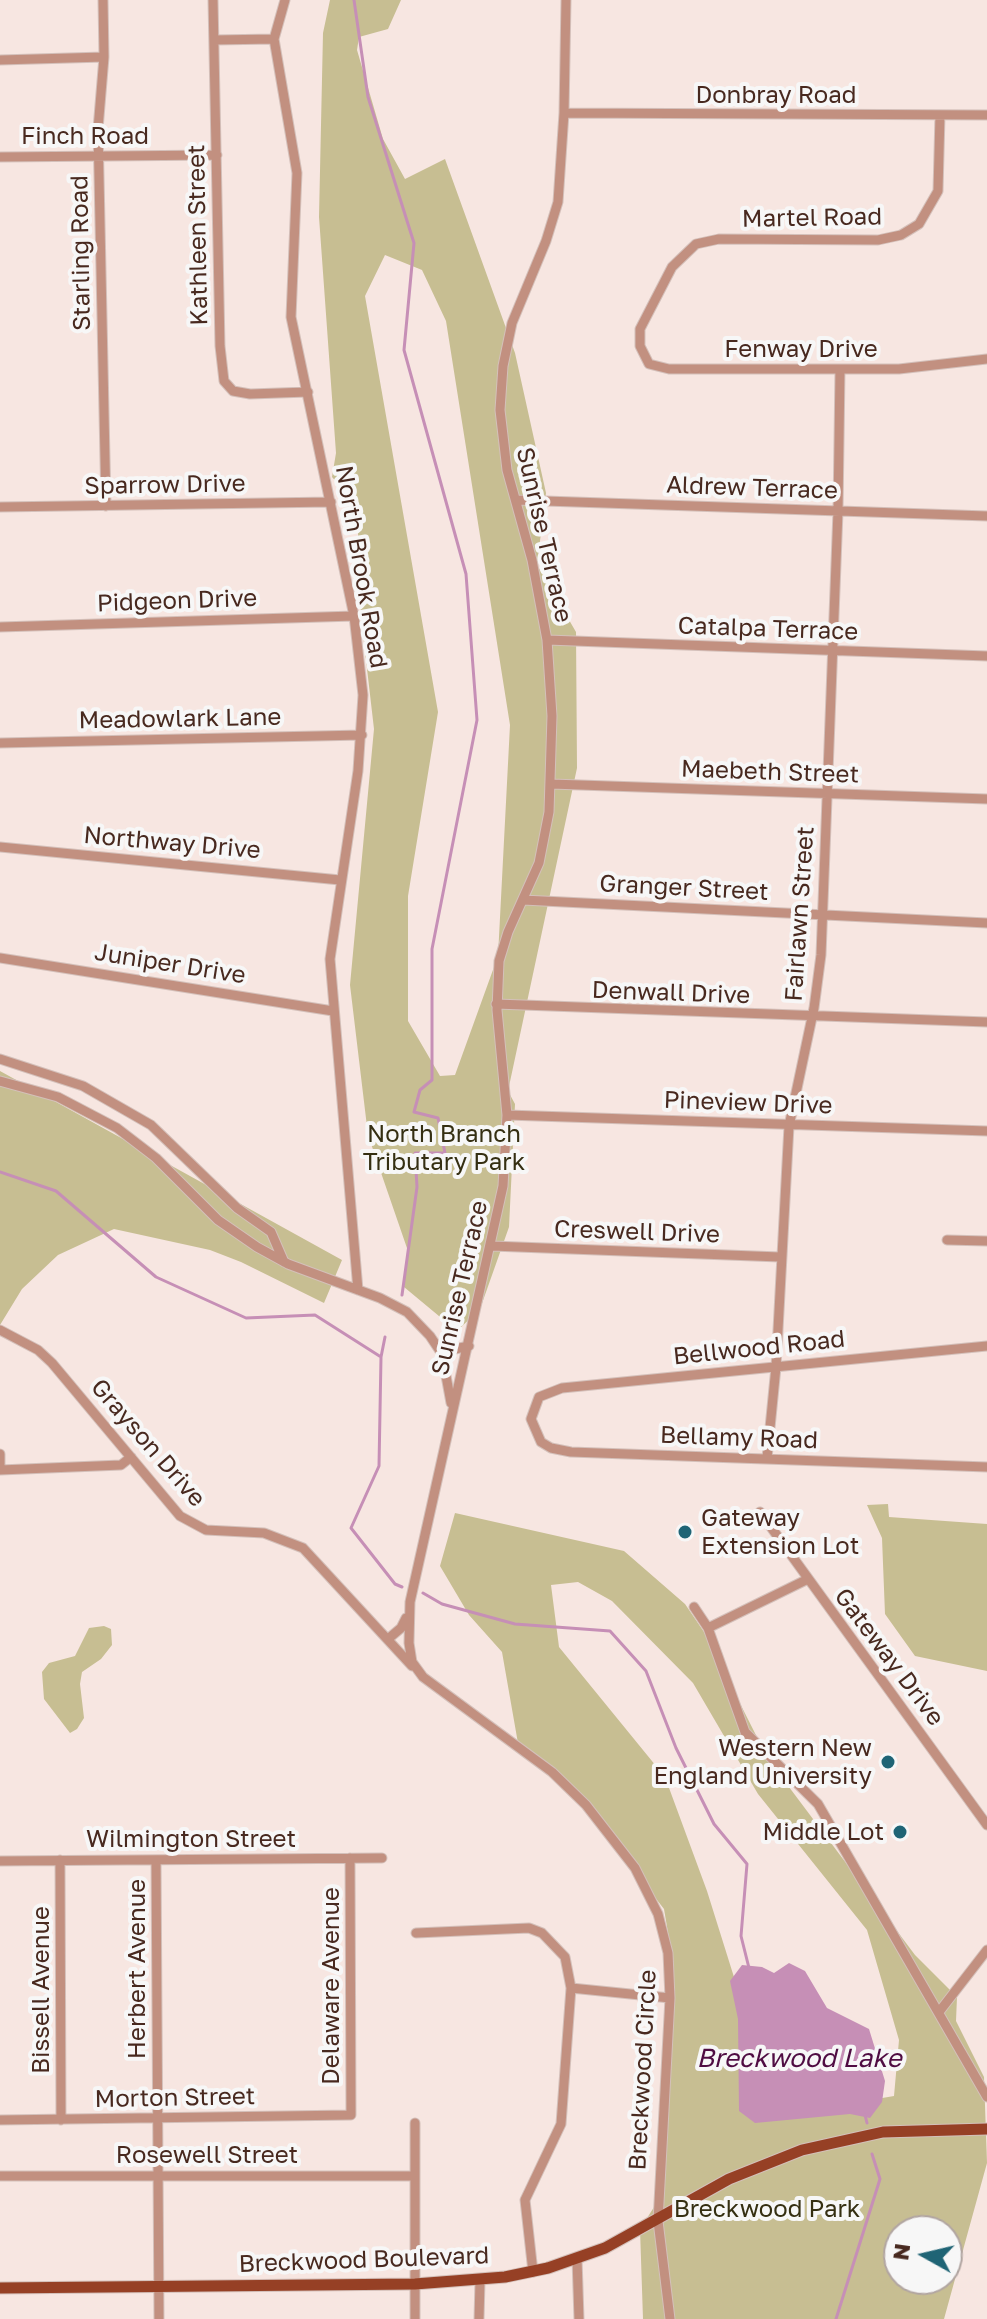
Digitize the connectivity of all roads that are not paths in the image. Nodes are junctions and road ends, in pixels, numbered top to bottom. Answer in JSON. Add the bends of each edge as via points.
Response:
{"nodes":[{"id":1,"x":103,"y":0,"type":"edge"},
{"id":2,"x":213,"y":0,"type":"edge"},
{"id":3,"x":285,"y":0,"type":"edge"},
{"id":4,"x":566,"y":0,"type":"edge"},
{"id":5,"x":274,"y":39,"type":"junction"},
{"id":6,"x":214,"y":40,"type":"junction"},
{"id":7,"x":104,"y":57,"type":"junction"},
{"id":8,"x":0,"y":60,"type":"edge"},
{"id":9,"x":564,"y":113,"type":"junction"},
{"id":10,"x":940,"y":115,"type":"junction"},
{"id":11,"x":987,"y":115,"type":"edge"},
{"id":12,"x":217,"y":155,"type":"junction"},
{"id":13,"x":0,"y":157,"type":"edge"},
{"id":14,"x":99,"y":157,"type":"junction"},
{"id":15,"x":640,"y":333,"type":"joint"},
{"id":16,"x":987,"y":359,"type":"edge"},
{"id":17,"x":840,"y":370,"type":"junction"},
{"id":18,"x":308,"y":392,"type":"junction"},
{"id":19,"x":516,"y":500,"type":"junction"},
{"id":20,"x":331,"y":502,"type":"junction"},
{"id":21,"x":106,"y":506,"type":"junction"},
{"id":22,"x":0,"y":507,"type":"edge"},
{"id":23,"x":838,"y":511,"type":"junction"},
{"id":24,"x":987,"y":516,"type":"edge"},
{"id":25,"x":354,"y":616,"type":"junction"},
{"id":26,"x":0,"y":627,"type":"edge"},
{"id":27,"x":547,"y":640,"type":"junction"},
{"id":28,"x":833,"y":652,"type":"junction"},
{"id":29,"x":987,"y":656,"type":"edge"},
{"id":30,"x":362,"y":735,"type":"junction"},
{"id":31,"x":0,"y":743,"type":"edge"},
{"id":32,"x":551,"y":784,"type":"junction"},
{"id":33,"x":828,"y":794,"type":"junction"},
{"id":34,"x":987,"y":799,"type":"edge"},
{"id":35,"x":0,"y":847,"type":"edge"},
{"id":36,"x":340,"y":880,"type":"junction"},
{"id":37,"x":523,"y":900,"type":"junction"},
{"id":38,"x":822,"y":914,"type":"junction"},
{"id":39,"x":987,"y":923,"type":"edge"},
{"id":40,"x":0,"y":958,"type":"edge"},
{"id":41,"x":496,"y":1004,"type":"junction"},
{"id":42,"x":333,"y":1011,"type":"junction"},
{"id":43,"x":812,"y":1019,"type":"junction"},
{"id":44,"x":987,"y":1022,"type":"edge"},
{"id":45,"x":0,"y":1059,"type":"edge"},
{"id":46,"x":0,"y":1081,"type":"edge"},
{"id":47,"x":507,"y":1115,"type":"junction"},
{"id":48,"x":789,"y":1126,"type":"junction"},
{"id":49,"x":987,"y":1131,"type":"edge"},
{"id":50,"x":947,"y":1240,"type":"dead end"},
{"id":51,"x":987,"y":1241,"type":"edge"},
{"id":52,"x":492,"y":1246,"type":"junction"},
{"id":53,"x":780,"y":1257,"type":"junction"},
{"id":54,"x":284,"y":1262,"type":"junction"},
{"id":55,"x":358,"y":1290,"type":"junction"},
{"id":56,"x":0,"y":1330,"type":"edge"},
{"id":57,"x":469,"y":1346,"type":"junction"},
{"id":58,"x":987,"y":1346,"type":"edge"},
{"id":59,"x":441,"y":1352,"type":"junction"},
{"id":60,"x":776,"y":1367,"type":"junction"},
{"id":61,"x":538,"y":1398,"type":"joint"},
{"id":62,"x":451,"y":1417,"type":"junction"},
{"id":63,"x":0,"y":1454,"type":"edge"},
{"id":64,"x":131,"y":1457,"type":"junction"},
{"id":65,"x":767,"y":1458,"type":"junction"},
{"id":66,"x":987,"y":1467,"type":"edge"},
{"id":67,"x":0,"y":1468,"type":"edge"},
{"id":68,"x":760,"y":1512,"type":"dead end"},
{"id":69,"x":806,"y":1580,"type":"junction"},
{"id":70,"x":410,"y":1602,"type":"junction"},
{"id":71,"x":694,"y":1607,"type":"dead end"},
{"id":72,"x":708,"y":1628,"type":"junction"},
{"id":73,"x":388,"y":1639,"type":"junction"},
{"id":74,"x":418,"y":1673,"type":"junction"},
{"id":75,"x":987,"y":1825,"type":"edge"},
{"id":76,"x":350,"y":1858,"type":"junction"},
{"id":77,"x":382,"y":1858,"type":"dead end"},
{"id":78,"x":60,"y":1860,"type":"junction"},
{"id":79,"x":156,"y":1860,"type":"junction"},
{"id":80,"x":0,"y":1861,"type":"edge"},
{"id":81,"x":416,"y":1933,"type":"dead end"},
{"id":82,"x":987,"y":1950,"type":"edge"},
{"id":83,"x":571,"y":1988,"type":"junction"},
{"id":84,"x":670,"y":1998,"type":"junction"},
{"id":85,"x":939,"y":2012,"type":"junction"},
{"id":86,"x":987,"y":2097,"type":"edge"},
{"id":87,"x":351,"y":2115,"type":"joint"},
{"id":88,"x":156,"y":2119,"type":"junction"},
{"id":89,"x":0,"y":2120,"type":"edge"},
{"id":90,"x":61,"y":2120,"type":"junction"},
{"id":91,"x":415,"y":2123,"type":"dead end"},
{"id":92,"x":987,"y":2129,"type":"edge"},
{"id":93,"x":155,"y":2174,"type":"junction"},
{"id":94,"x":0,"y":2176,"type":"edge"},
{"id":95,"x":414,"y":2176,"type":"junction"},
{"id":96,"x":658,"y":2221,"type":"junction"},
{"id":97,"x":577,"y":2258,"type":"junction"},
{"id":98,"x":533,"y":2272,"type":"junction"},
{"id":99,"x":480,"y":2281,"type":"junction"},
{"id":100,"x":415,"y":2284,"type":"junction"},
{"id":101,"x":159,"y":2286,"type":"junction"},
{"id":102,"x":0,"y":2288,"type":"edge"},
{"id":103,"x":159,"y":2319,"type":"edge"},
{"id":104,"x":415,"y":2319,"type":"edge"},
{"id":105,"x":479,"y":2319,"type":"edge"},
{"id":106,"x":579,"y":2319,"type":"edge"},
{"id":107,"x":670,"y":2319,"type":"edge"}],
"edges":[{"from":1,"to":7,"type":"street","name":"Starling Road"},
{"from":2,"to":6,"type":"street","name":"Kathleen Street"},
{"from":3,"to":5,"type":"street","name":"North Brook Road"},
{"from":4,"to":9,"type":"street","name":"Sunrise Terrace"},
{"from":5,"to":6,"type":"street"},
{"from":5,"to":18,"type":"street","name":"North Brook Road","via":[[295,147],[298,183],[290,299]]},
{"from":6,"to":12,"type":"street","name":"Kathleen Street"},
{"from":7,"to":8,"type":"street"},
{"from":7,"to":14,"type":"street","name":"Starling Road"},
{"from":9,"to":10,"type":"street","name":"Donbray Road"},
{"from":9,"to":19,"type":"street","name":"Sunrise Terrace","via":[[554,217],[517,308],[503,366],[502,438]]},
{"from":10,"to":11,"type":"street","name":"Donbray Road"},
{"from":10,"to":15,"type":"street","name":"Martel Road","via":[[938,191],[919,224],[901,235],[861,241],[719,239],[696,244],[672,267]]},
{"from":12,"to":14,"type":"street","name":"Finch Road"},
{"from":12,"to":18,"type":"street","name":"Kathleen Street","via":[[224,381],[233,391],[250,394]]},
{"from":13,"to":14,"type":"street","name":"Finch Road"},
{"from":14,"to":21,"type":"street","name":"Starling Road"},
{"from":15,"to":17,"type":"street","name":"Fenway Drive","via":[[642,353],[655,367]]},
{"from":16,"to":17,"type":"street","name":"Fenway Drive"},
{"from":17,"to":23,"type":"street","name":"Fairlawn Street"},
{"from":18,"to":20,"type":"street","name":"North Brook Road"},
{"from":19,"to":23,"type":"street","name":"Aldrew Terrace"},
{"from":19,"to":27,"type":"street","name":"Sunrise Terrace"},
{"from":20,"to":21,"type":"street","name":"Sparrow Drive"},
{"from":20,"to":25,"type":"street","name":"North Brook Road"},
{"from":21,"to":22,"type":"street","name":"Sparrow Drive"},
{"from":23,"to":24,"type":"street","name":"Aldrew Terrace"},
{"from":23,"to":28,"type":"street","name":"Fairlawn Street"},
{"from":25,"to":26,"type":"street","name":"Pidgeon Drive"},
{"from":25,"to":30,"type":"street","name":"North Brook Road"},
{"from":27,"to":28,"type":"street","name":"Catalpa Terrace"},
{"from":27,"to":32,"type":"street","name":"Sunrise Terrace"},
{"from":28,"to":29,"type":"street","name":"Catalpa Terrace"},
{"from":28,"to":33,"type":"street","name":"Fairlawn Street"},
{"from":30,"to":31,"type":"street","name":"Meadowlark Lane"},
{"from":30,"to":36,"type":"street","name":"North Brook Road"},
{"from":32,"to":33,"type":"street","name":"Maebeth Street"},
{"from":32,"to":37,"type":"street","name":"Sunrise Terrace","via":[[542,850]]},
{"from":33,"to":34,"type":"street","name":"Maebeth Street"},
{"from":33,"to":38,"type":"street","name":"Fairlawn Street"},
{"from":35,"to":36,"type":"street","name":"Northway Drive"},
{"from":36,"to":42,"type":"street","name":"North Brook Road","via":[[330,950]]},
{"from":37,"to":38,"type":"street","name":"Granger Street"},
{"from":37,"to":41,"type":"street","name":"Sunrise Terrace","via":[[499,961]]},
{"from":38,"to":39,"type":"street","name":"Granger Street"},
{"from":38,"to":43,"type":"street","name":"Fairlawn Street"},
{"from":40,"to":42,"type":"street","name":"Juniper Drive"},
{"from":41,"to":43,"type":"street","name":"Denwall Drive"},
{"from":41,"to":47,"type":"street","name":"Sunrise Terrace"},
{"from":42,"to":55,"type":"street","name":"North Brook Road"},
{"from":43,"to":44,"type":"street","name":"Denwall Drive"},
{"from":43,"to":48,"type":"street","name":"Fairlawn Street"},
{"from":45,"to":54,"type":"street","via":[[83,1086],[151,1125],[237,1208],[271,1232]]},
{"from":46,"to":54,"type":"street","via":[[58,1097],[117,1128],[231,1230]]},
{"from":47,"to":48,"type":"street","name":"Pineview Drive"},
{"from":47,"to":52,"type":"street","name":"Sunrise Terrace","via":[[503,1186]]},
{"from":48,"to":49,"type":"street","name":"Pineview Drive"},
{"from":48,"to":53,"type":"street","name":"Fairlawn Street"},
{"from":50,"to":51,"type":"street"},
{"from":52,"to":53,"type":"street","name":"Creswell Drive"},
{"from":52,"to":57,"type":"street","name":"Sunrise Terrace"},
{"from":53,"to":60,"type":"street","name":"Fairlawn Street"},
{"from":54,"to":55,"type":"street"},
{"from":55,"to":59,"type":"street","via":[[407,1312]]},
{"from":56,"to":64,"type":"street","name":"Grayson Drive","via":[[52,1363]]},
{"from":57,"to":59,"type":"street"},
{"from":57,"to":62,"type":"street","name":"Sunrise Terrace"},
{"from":58,"to":60,"type":"street","name":"Bellwood Road"},
{"from":59,"to":62,"type":"street","via":[[450,1381]]},
{"from":60,"to":61,"type":"street","name":"Bellwood Road","via":[[562,1388]]},
{"from":60,"to":65,"type":"street","name":"Fairlawn Street"},
{"from":61,"to":65,"type":"street","name":"Bellamy Road","via":[[531,1415],[533,1429],[541,1442],[558,1450]]},
{"from":62,"to":70,"type":"street","name":"Sunrise Terrace"},
{"from":63,"to":67,"type":"street"},
{"from":64,"to":67,"type":"street","via":[[121,1465]]},
{"from":64,"to":73,"type":"street","name":"Grayson Drive","via":[[180,1516],[195,1526],[274,1535],[307,1550]]},
{"from":65,"to":66,"type":"street","name":"Bellamy Road"},
{"from":68,"to":69,"type":"street","name":"Gateway Drive"},
{"from":69,"to":72,"type":"street"},
{"from":69,"to":75,"type":"street","name":"Gateway Drive"},
{"from":70,"to":73,"type":"street","via":[[405,1623]]},
{"from":70,"to":74,"type":"street","via":[[409,1648]]},
{"from":71,"to":72,"type":"street"},
{"from":72,"to":85,"type":"street","via":[[745,1732],[818,1804]]},
{"from":73,"to":74,"type":"street","name":"Grayson Drive"},
{"from":74,"to":84,"type":"street","name":"Breckwood Circle","via":[[558,1777],[602,1824],[655,1906],[667,1944]]},
{"from":76,"to":77,"type":"street","name":"Wilmington Street"},
{"from":76,"to":79,"type":"street","name":"Wilmington Street"},
{"from":76,"to":87,"type":"street","name":"Delaware Avenue"},
{"from":78,"to":79,"type":"street","name":"Wilmington Street"},
{"from":78,"to":80,"type":"street","name":"Wilmington Street"},
{"from":78,"to":90,"type":"street","name":"Bissell Avenue"},
{"from":79,"to":88,"type":"street","name":"Herbert Avenue"},
{"from":81,"to":83,"type":"street","via":[[529,1928],[542,1933],[565,1957]]},
{"from":82,"to":85,"type":"street"},
{"from":83,"to":84,"type":"street"},
{"from":83,"to":98,"type":"street","via":[[561,2124],[525,2200]]},
{"from":84,"to":96,"type":"street","name":"Breckwood Circle"},
{"from":85,"to":86,"type":"street"},
{"from":87,"to":88,"type":"street","name":"Morton Street"},
{"from":88,"to":90,"type":"street","name":"Morton Street"},
{"from":88,"to":93,"type":"street","name":"Herbert Avenue"},
{"from":89,"to":90,"type":"street","name":"Morton Street"},
{"from":91,"to":95,"type":"street"},
{"from":92,"to":96,"type":"main road","name":"Breckwood Boulevard","via":[[897,2131],[815,2146],[740,2174]]},
{"from":93,"to":94,"type":"street","name":"Rosewell Street"},
{"from":93,"to":95,"type":"street","name":"Rosewell Street"},
{"from":93,"to":101,"type":"street","name":"Herbert Avenue"},
{"from":95,"to":100,"type":"street"},
{"from":96,"to":97,"type":"main road","name":"Breckwood Boulevard"},
{"from":96,"to":107,"type":"street","name":"Breckwood Circle"},
{"from":97,"to":98,"type":"main road","name":"Breckwood Boulevard"},
{"from":97,"to":106,"type":"street"},
{"from":98,"to":99,"type":"main road","name":"Breckwood Boulevard"},
{"from":99,"to":100,"type":"main road","name":"Breckwood Boulevard"},
{"from":99,"to":105,"type":"street"},
{"from":100,"to":101,"type":"main road","name":"Breckwood Boulevard"},
{"from":100,"to":104,"type":"street"},
{"from":101,"to":102,"type":"main road","name":"Breckwood Boulevard"},
{"from":101,"to":103,"type":"street","name":"Herbert Avenue"}]}
